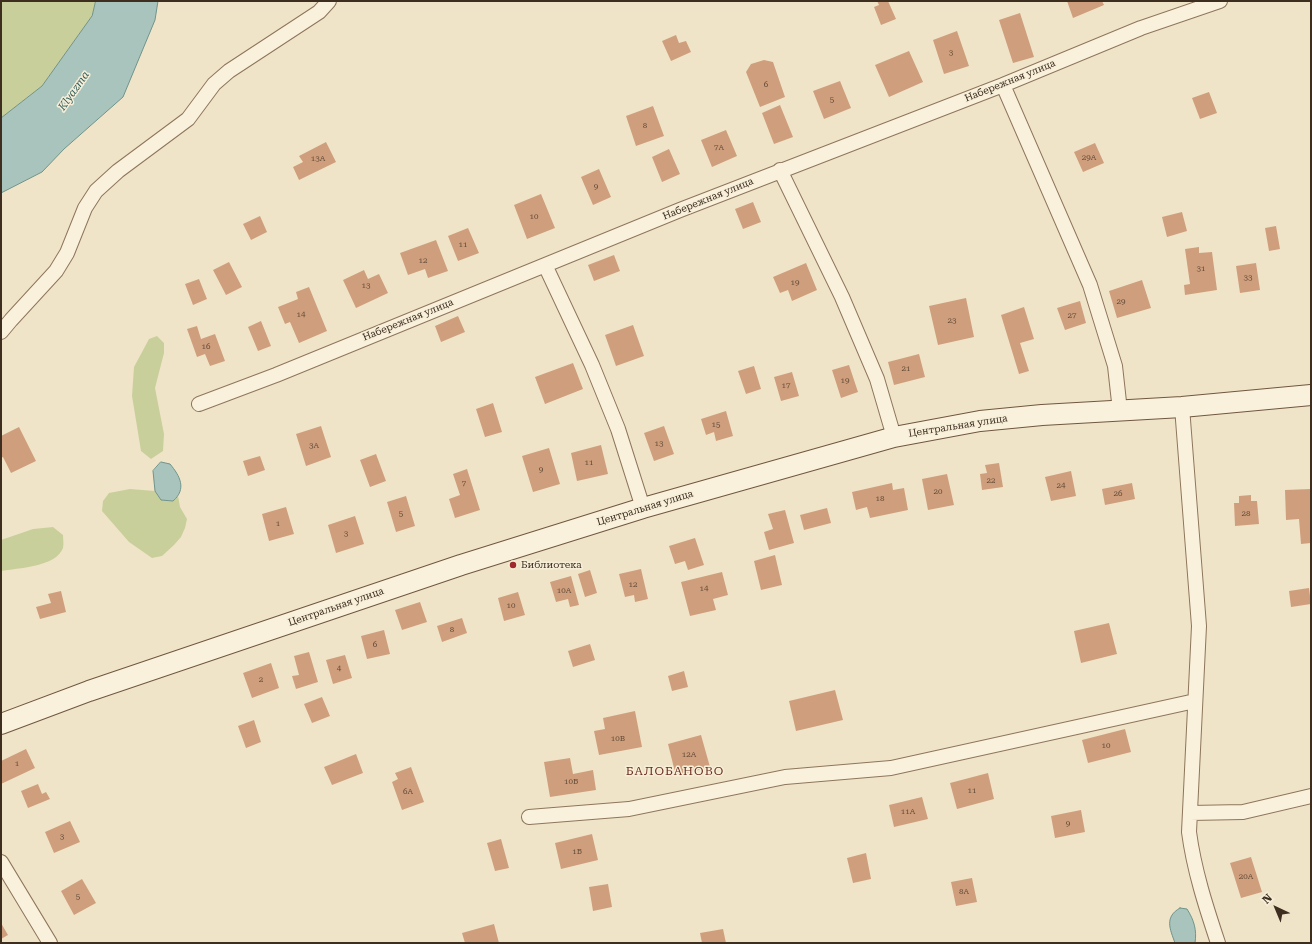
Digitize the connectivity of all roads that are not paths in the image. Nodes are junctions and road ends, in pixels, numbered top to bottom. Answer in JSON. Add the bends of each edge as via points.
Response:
{"nodes":[{"id":1,"x":330,"y":1,"type":"edge"},
{"id":2,"x":1220,"y":1,"type":"edge"},
{"id":3,"x":1003,"y":85,"type":"junction"},
{"id":4,"x":780,"y":170,"type":"junction"},
{"id":5,"x":545,"y":265,"type":"junction"},
{"id":6,"x":1,"y":332,"type":"edge"},
{"id":7,"x":1311,"y":395,"type":"edge"},
{"id":8,"x":199,"y":404,"type":"dead end"},
{"id":9,"x":1182,"y":407,"type":"junction"},
{"id":10,"x":1120,"y":411,"type":"junction"},
{"id":11,"x":894,"y":436,"type":"junction"},
{"id":12,"x":643,"y":508,"type":"junction"},
{"id":13,"x":1196,"y":701,"type":"junction"},
{"id":14,"x":1,"y":724,"type":"edge"},
{"id":15,"x":1311,"y":796,"type":"edge"},
{"id":16,"x":1190,"y":813,"type":"junction"},
{"id":17,"x":529,"y":817,"type":"dead end"},
{"id":18,"x":1,"y":862,"type":"edge"},
{"id":19,"x":50,"y":943,"type":"edge"},
{"id":20,"x":1218,"y":943,"type":"edge"}],
"edges":[{"from":1,"to":6,"type":"street","via":[[319,12],[229,71],[214,84],[188,119],[118,171],[96,191],[85,208],[67,253],[56,271]]},
{"from":2,"to":3,"type":"street","name":"Набережная улица","via":[[1141,28]]},
{"from":3,"to":4,"type":"street","name":"Набережная улица"},
{"from":3,"to":10,"type":"street","via":[[1090,285],[1115,366]]},
{"from":4,"to":5,"type":"street","name":"Набережная улица"},
{"from":4,"to":11,"type":"street","via":[[842,297],[877,379]]},
{"from":5,"to":8,"type":"street","name":"Набережная улица"},
{"from":5,"to":12,"type":"street","via":[[612,414]]},
{"from":7,"to":9,"type":"main road","name":"Центральная улица"},
{"from":9,"to":10,"type":"main road","name":"Центральная улица"},
{"from":9,"to":13,"type":"street","via":[[1199,626]]},
{"from":10,"to":11,"type":"main road","name":"Центральная улица","via":[[980,421]]},
{"from":11,"to":12,"type":"main road","name":"Центральная улица"},
{"from":12,"to":14,"type":"main road","name":"Центральная улица","via":[[461,565],[89,691]]},
{"from":13,"to":16,"type":"street"},
{"from":13,"to":17,"type":"street","via":[[891,768],[785,777],[629,809]]},
{"from":15,"to":16,"type":"street","via":[[1244,812]]},
{"from":16,"to":20,"type":"street","via":[[1191,852]]},
{"from":18,"to":19,"type":"street"}]}
